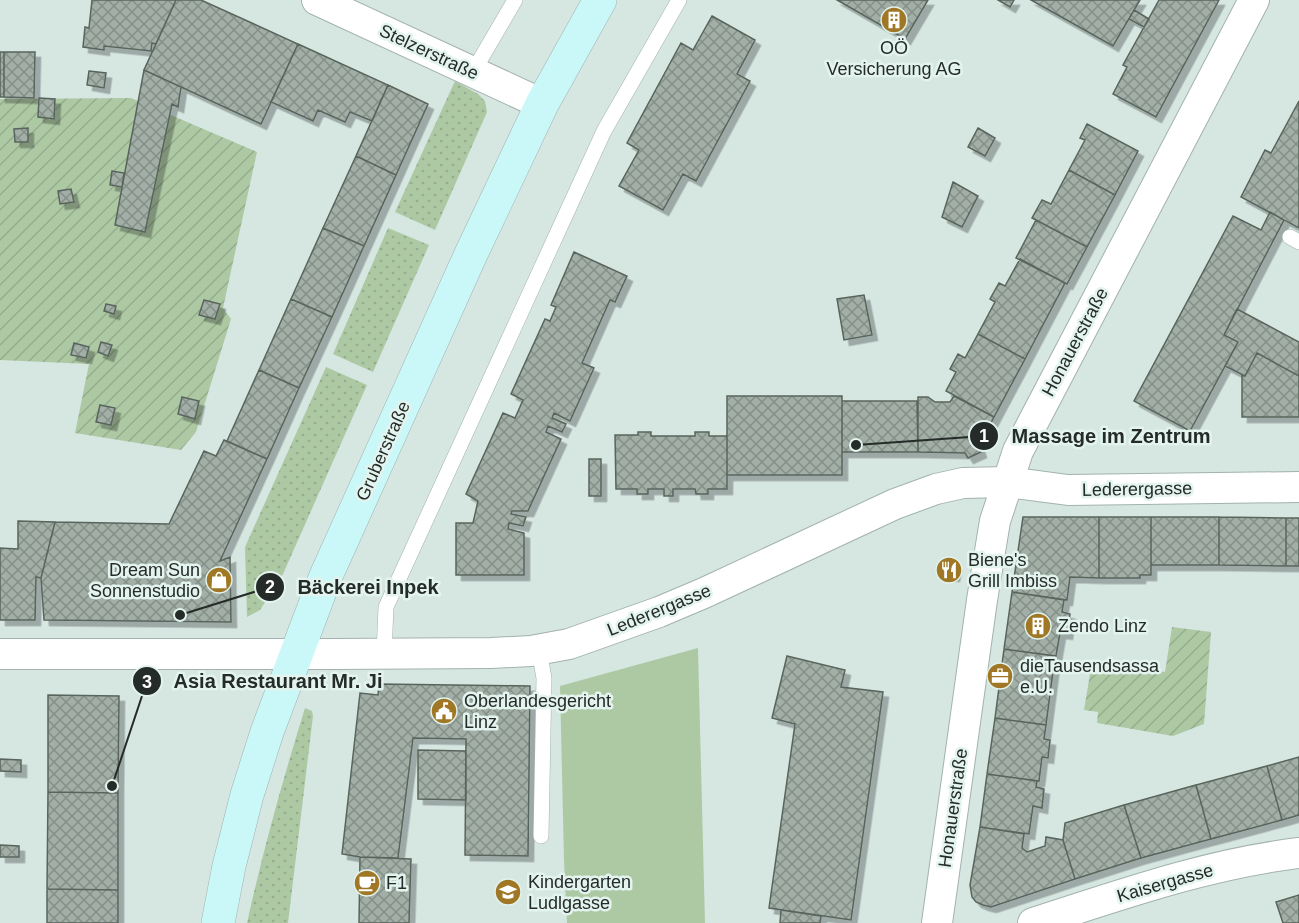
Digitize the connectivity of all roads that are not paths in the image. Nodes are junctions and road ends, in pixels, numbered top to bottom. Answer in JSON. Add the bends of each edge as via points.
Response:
{"nodes":[{"id":1,"x":317,"y":0,"type":"edge"},
{"id":2,"x":514,"y":0,"type":"edge"},
{"id":3,"x":600,"y":0,"type":"edge"},
{"id":4,"x":679,"y":0,"type":"edge"},
{"id":5,"x":1254,"y":0,"type":"edge"},
{"id":6,"x":473,"y":72,"type":"junction"},
{"id":7,"x":542,"y":104,"type":"junction"},
{"id":8,"x":1007,"y":482,"type":"junction"},
{"id":9,"x":1299,"y":487,"type":"edge"},
{"id":10,"x":539,"y":650,"type":"junction"},
{"id":11,"x":0,"y":654,"type":"edge"},
{"id":12,"x":296,"y":654,"type":"junction"},
{"id":13,"x":384,"y":654,"type":"junction"},
{"id":14,"x":541,"y":836,"type":"dead end"},
{"id":15,"x":1299,"y":853,"type":"edge"},
{"id":16,"x":218,"y":923,"type":"edge"},
{"id":17,"x":937,"y":923,"type":"edge"},
{"id":18,"x":1033,"y":923,"type":"edge"}],
"edges":[{"from":1,"to":6,"type":"street","name":"Stelzerstraße"},
{"from":2,"to":6,"type":"lane"},
{"from":3,"to":7,"type":"main road","name":"Gruberstraße"},
{"from":4,"to":13,"type":"lane","via":[[603,131],[386,607]]},
{"from":5,"to":8,"type":"street","name":"Honauerstraße","via":[[1018,451]]},
{"from":6,"to":7,"type":"street","name":"Stelzerstraße"},
{"from":7,"to":12,"type":"main road","name":"Gruberstraße","via":[[325,578]]},
{"from":8,"to":9,"type":"street","name":"Lederergasse","via":[[1068,490]]},
{"from":8,"to":10,"type":"street","name":"Lederergasse","via":[[963,483],[936,489],[659,612],[569,644]]},
{"from":8,"to":17,"type":"street","name":"Honauerstraße","via":[[995,521],[982,600]]},
{"from":10,"to":13,"type":"street","name":"Lederergasse"},
{"from":10,"to":14,"type":"lane","via":[[544,678]]},
{"from":11,"to":12,"type":"street","name":"Lederergasse"},
{"from":12,"to":13,"type":"street","name":"Lederergasse"},
{"from":12,"to":16,"type":"main road","name":"Gruberstraße","via":[[247,795]]},
{"from":15,"to":18,"type":"street","name":"Kaisergasse","via":[[1190,873]]}]}
